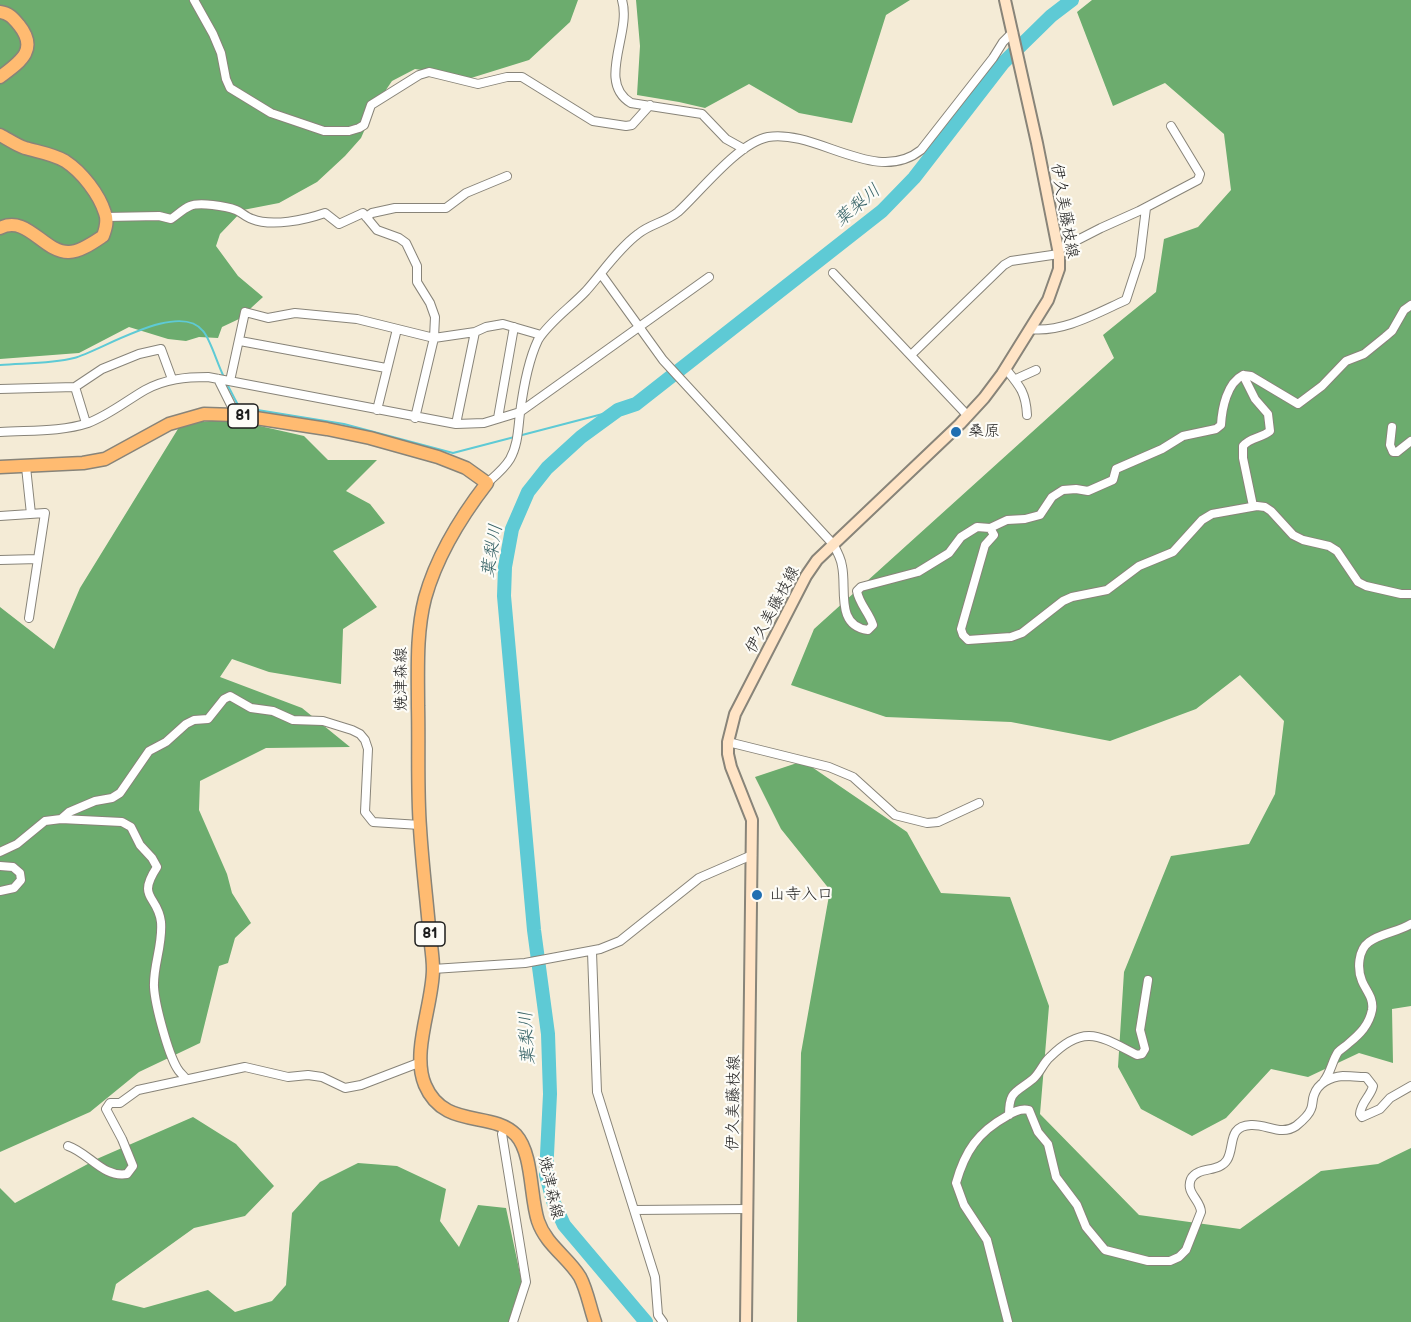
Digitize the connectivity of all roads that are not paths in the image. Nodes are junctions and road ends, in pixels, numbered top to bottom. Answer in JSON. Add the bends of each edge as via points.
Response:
{"nodes":[{"id":1,"x":194,"y":0,"type":"edge"},
{"id":2,"x":622,"y":0,"type":"edge"},
{"id":3,"x":1005,"y":0,"type":"edge"},
{"id":4,"x":0,"y":12,"type":"edge"},
{"id":5,"x":1013,"y":35,"type":"junction"},
{"id":6,"x":0,"y":76,"type":"edge"},
{"id":7,"x":650,"y":105,"type":"junction"},
{"id":8,"x":1171,"y":126,"type":"dead end"},
{"id":9,"x":0,"y":135,"type":"edge"},
{"id":10,"x":744,"y":149,"type":"junction"},
{"id":11,"x":507,"y":177,"type":"dead end"},
{"id":12,"x":1146,"y":208,"type":"junction"},
{"id":13,"x":106,"y":217,"type":"junction"},
{"id":14,"x":366,"y":217,"type":"junction"},
{"id":15,"x":0,"y":228,"type":"edge"},
{"id":16,"x":1058,"y":252,"type":"junction"},
{"id":17,"x":833,"y":273,"type":"dead end"},
{"id":18,"x":600,"y":274,"type":"junction"},
{"id":19,"x":709,"y":277,"type":"dead end"},
{"id":20,"x":1411,"y":305,"type":"edge"},
{"id":21,"x":514,"y":327,"type":"junction"},
{"id":22,"x":640,"y":328,"type":"junction"},
{"id":23,"x":397,"y":329,"type":"junction"},
{"id":24,"x":1030,"y":329,"type":"junction"},
{"id":25,"x":475,"y":332,"type":"junction"},
{"id":26,"x":541,"y":334,"type":"junction"},
{"id":27,"x":434,"y":338,"type":"junction"},
{"id":28,"x":240,"y":341,"type":"junction"},
{"id":29,"x":911,"y":355,"type":"junction"},
{"id":30,"x":386,"y":368,"type":"junction"},
{"id":31,"x":1005,"y":368,"type":"junction"},
{"id":32,"x":1036,"y":370,"type":"dead end"},
{"id":33,"x":1243,"y":375,"type":"junction"},
{"id":34,"x":218,"y":379,"type":"junction"},
{"id":35,"x":172,"y":380,"type":"junction"},
{"id":36,"x":1016,"y":380,"type":"junction"},
{"id":37,"x":230,"y":381,"type":"junction"},
{"id":38,"x":75,"y":387,"type":"junction"},
{"id":39,"x":0,"y":389,"type":"edge"},
{"id":40,"x":377,"y":410,"type":"junction"},
{"id":41,"x":520,"y":412,"type":"junction"},
{"id":42,"x":1028,"y":415,"type":"dead end"},
{"id":43,"x":236,"y":416,"type":"junction"},
{"id":44,"x":968,"y":416,"type":"junction"},
{"id":45,"x":416,"y":418,"type":"junction"},
{"id":46,"x":498,"y":418,"type":"junction"},
{"id":47,"x":87,"y":423,"type":"junction"},
{"id":48,"x":456,"y":424,"type":"junction"},
{"id":49,"x":1392,"y":427,"type":"dead end"},
{"id":50,"x":0,"y":432,"type":"edge"},
{"id":51,"x":1411,"y":441,"type":"edge"},
{"id":52,"x":0,"y":467,"type":"edge"},
{"id":53,"x":26,"y":467,"type":"junction"},
{"id":54,"x":487,"y":483,"type":"junction"},
{"id":55,"x":1253,"y":506,"type":"junction"},
{"id":56,"x":31,"y":514,"type":"junction"},
{"id":57,"x":0,"y":516,"type":"edge"},
{"id":58,"x":990,"y":528,"type":"junction"},
{"id":59,"x":833,"y":544,"type":"junction"},
{"id":60,"x":0,"y":560,"type":"edge"},
{"id":61,"x":38,"y":560,"type":"junction"},
{"id":62,"x":1411,"y":594,"type":"edge"},
{"id":63,"x":29,"y":618,"type":"dead end"},
{"id":64,"x":728,"y":742,"type":"junction"},
{"id":65,"x":979,"y":803,"type":"dead end"},
{"id":66,"x":61,"y":819,"type":"junction"},
{"id":67,"x":420,"y":825,"type":"junction"},
{"id":68,"x":0,"y":852,"type":"edge"},
{"id":69,"x":752,"y":855,"type":"junction"},
{"id":70,"x":0,"y":866,"type":"edge"},
{"id":71,"x":0,"y":891,"type":"edge"},
{"id":72,"x":1411,"y":924,"type":"edge"},
{"id":73,"x":592,"y":952,"type":"junction"},
{"id":74,"x":433,"y":969,"type":"junction"},
{"id":75,"x":1148,"y":980,"type":"dead end"},
{"id":76,"x":421,"y":1062,"type":"junction"},
{"id":77,"x":186,"y":1078,"type":"junction"},
{"id":78,"x":1324,"y":1081,"type":"junction"},
{"id":79,"x":1411,"y":1086,"type":"edge"},
{"id":80,"x":1009,"y":1115,"type":"junction"},
{"id":81,"x":506,"y":1128,"type":"junction"},
{"id":82,"x":68,"y":1146,"type":"dead end"},
{"id":83,"x":748,"y":1209,"type":"junction"},
{"id":84,"x":634,"y":1210,"type":"junction"},
{"id":85,"x":513,"y":1322,"type":"edge"},
{"id":86,"x":595,"y":1322,"type":"edge"},
{"id":87,"x":663,"y":1322,"type":"edge"},
{"id":88,"x":746,"y":1322,"type":"edge"},
{"id":89,"x":1008,"y":1322,"type":"edge"}],
"edges":[{"from":1,"to":7,"type":"street","via":[[213,34],[230,88],[271,113],[324,131],[359,128],[364,125],[371,105],[429,72],[478,84],[522,77],[593,121],[626,126],[632,125]]},
{"from":2,"to":7,"type":"street","via":[[625,24],[614,75],[625,99]]},
{"from":3,"to":5,"type":"main road","name":"伊久美藤枝線"},
{"from":4,"to":6,"type":"main road","via":[[13,17],[28,41],[22,59]]},
{"from":5,"to":10,"type":"street","via":[[1003,42],[921,150],[903,162],[878,161],[778,136],[759,140]]},
{"from":5,"to":16,"type":"main road","name":"伊久美藤枝線"},
{"from":7,"to":10,"type":"street","via":[[702,114],[726,139]]},
{"from":8,"to":12,"type":"street","via":[[1200,174],[1198,180]]},
{"from":9,"to":13,"type":"main road","via":[[70,165],[96,195]]},
{"from":10,"to":18,"type":"street","via":[[676,214],[638,233]]},
{"from":11,"to":14,"type":"street","via":[[466,193],[446,208],[395,208]]},
{"from":12,"to":16,"type":"street"},
{"from":12,"to":24,"type":"street","via":[[1140,257],[1126,300],[1077,322]]},
{"from":13,"to":14,"type":"street","via":[[171,219],[191,205],[223,206],[266,221],[289,221],[325,213],[339,224],[363,213]]},
{"from":13,"to":15,"type":"main road","via":[[103,236],[71,252],[58,251],[19,226]]},
{"from":14,"to":27,"type":"street","via":[[377,230],[406,243],[417,266],[417,282],[435,317]]},
{"from":16,"to":24,"type":"main road","name":"伊久美藤枝線","via":[[1059,269],[1054,285]]},
{"from":16,"to":29,"type":"street","via":[[1011,261]]},
{"from":17,"to":29,"type":"street"},
{"from":18,"to":22,"type":"street"},
{"from":18,"to":26,"type":"street"},
{"from":19,"to":22,"type":"street"},
{"from":20,"to":33,"type":"street","via":[[1392,331],[1364,354],[1346,361],[1298,404]]},
{"from":21,"to":25,"type":"street","via":[[503,324]]},
{"from":21,"to":26,"type":"street"},
{"from":21,"to":46,"type":"street"},
{"from":22,"to":41,"type":"street"},
{"from":22,"to":59,"type":"street","via":[[663,360]]},
{"from":23,"to":27,"type":"street"},
{"from":23,"to":28,"type":"street","via":[[357,319],[295,313],[268,318],[245,312]]},
{"from":23,"to":30,"type":"street"},
{"from":24,"to":31,"type":"main road","name":"伊久美藤枝線"},
{"from":25,"to":27,"type":"street"},
{"from":25,"to":48,"type":"street"},
{"from":26,"to":41,"type":"street","via":[[532,355]]},
{"from":27,"to":45,"type":"street"},
{"from":28,"to":30,"type":"street"},
{"from":28,"to":37,"type":"street"},
{"from":29,"to":44,"type":"street"},
{"from":30,"to":40,"type":"street"},
{"from":31,"to":36,"type":"street"},
{"from":31,"to":44,"type":"main road","name":"伊久美藤枝線"},
{"from":32,"to":36,"type":"street"},
{"from":33,"to":55,"type":"street","via":[[1268,414],[1270,431],[1243,446]]},
{"from":33,"to":58,"type":"street","via":[[1230,389],[1221,425],[1216,429],[1183,436],[1116,469],[1113,480],[1088,491],[1063,490],[1052,497],[1040,515],[1007,520]]},
{"from":34,"to":35,"type":"street"},
{"from":34,"to":37,"type":"street"},
{"from":34,"to":43,"type":"street"},
{"from":35,"to":38,"type":"street","via":[[160,349],[102,369]]},
{"from":35,"to":47,"type":"street","via":[[145,390]]},
{"from":36,"to":42,"type":"street"},
{"from":37,"to":40,"type":"street"},
{"from":38,"to":39,"type":"street"},
{"from":38,"to":47,"type":"street"},
{"from":40,"to":45,"type":"street"},
{"from":41,"to":46,"type":"street"},
{"from":41,"to":54,"type":"street","via":[[511,458]]},
{"from":43,"to":53,"type":"main road","number":"81","via":[[185,417],[105,459]]},
{"from":43,"to":54,"type":"main road","number":"81","via":[[370,438],[438,457],[466,468]]},
{"from":44,"to":59,"type":"main road","name":"伊久美藤枝線"},
{"from":45,"to":48,"type":"street"},
{"from":46,"to":48,"type":"street"},
{"from":47,"to":50,"type":"street"},
{"from":49,"to":51,"type":"street","via":[[1393,452]]},
{"from":52,"to":53,"type":"main road","number":"81"},
{"from":53,"to":56,"type":"street"},
{"from":54,"to":67,"type":"main road","name":"焼津森線","number":"81","via":[[463,514],[445,547],[419,628]]},
{"from":55,"to":58,"type":"street","via":[[1212,514],[1173,552],[1139,566],[1107,590],[1063,601],[1022,633],[968,640],[962,629],[985,545],[994,535]]},
{"from":55,"to":62,"type":"street","via":[[1271,511],[1293,535],[1337,551],[1358,582]]},
{"from":56,"to":57,"type":"street"},
{"from":56,"to":61,"type":"street","via":[[45,513]]},
{"from":58,"to":59,"type":"street","via":[[977,527],[918,572],[861,587],[857,591],[859,600],[873,625],[868,630],[849,620],[842,597],[843,569]]},
{"from":59,"to":64,"type":"main road","name":"伊久美藤枝線","via":[[806,576],[735,714]]},
{"from":60,"to":61,"type":"street"},
{"from":61,"to":63,"type":"street"},
{"from":64,"to":65,"type":"street","via":[[830,767],[853,777],[895,815],[927,823],[939,822]]},
{"from":64,"to":69,"type":"main road","name":"伊久美藤枝線","via":[[731,767],[752,820]]},
{"from":66,"to":67,"type":"street","via":[[69,812],[120,793],[149,751],[186,724],[208,719],[230,696],[251,708],[273,711],[293,720],[323,721],[360,734],[368,749],[368,818],[373,822]]},
{"from":66,"to":68,"type":"street","via":[[45,821],[17,844]]},
{"from":66,"to":77,"type":"street","via":[[122,822],[131,828],[152,858],[156,867],[147,891],[160,920],[161,945],[154,988],[165,1036],[177,1069]]},
{"from":67,"to":74,"type":"main road","name":"焼津森線","number":"81"},
{"from":69,"to":73,"type":"street","via":[[699,878],[620,940]]},
{"from":69,"to":83,"type":"main road","name":"伊久美藤枝線"},
{"from":70,"to":71,"type":"street","via":[[13,867],[21,880],[14,888]]},
{"from":72,"to":78,"type":"street","via":[[1376,938],[1363,949],[1360,974],[1372,1008],[1366,1026],[1338,1052]]},
{"from":73,"to":74,"type":"street","via":[[525,963]]},
{"from":73,"to":84,"type":"street","via":[[597,1092]]},
{"from":74,"to":76,"type":"main road","name":"焼津森線","number":"81"},
{"from":75,"to":80,"type":"street","via":[[1140,1030],[1145,1049],[1142,1054],[1101,1037],[1074,1038],[1048,1058],[1034,1079],[1015,1090],[1009,1101]]},
{"from":76,"to":77,"type":"street","via":[[345,1088],[322,1077],[288,1077],[245,1067]]},
{"from":76,"to":81,"type":"main road","name":"焼津森線","number":"81","via":[[426,1088],[444,1108]]},
{"from":77,"to":82,"type":"street","via":[[138,1090],[120,1103],[110,1103],[106,1109],[133,1166],[127,1174],[107,1172],[80,1150]]},
{"from":78,"to":79,"type":"street","via":[[1342,1076],[1366,1077],[1373,1090],[1360,1107],[1362,1117]]},
{"from":78,"to":80,"type":"street","via":[[1317,1088],[1311,1109],[1294,1128],[1286,1131],[1245,1126],[1232,1137],[1227,1160],[1192,1178],[1191,1194],[1201,1212],[1186,1250],[1170,1261],[1148,1261],[1105,1251],[1056,1177],[1048,1144],[1029,1110]]},
{"from":80,"to":89,"type":"street","via":[[977,1137],[956,1183],[964,1204],[987,1240]]},
{"from":81,"to":85,"type":"street","via":[[502,1134],[526,1282]]},
{"from":81,"to":86,"type":"main road","name":"焼津森線","via":[[515,1134],[527,1158],[538,1223],[580,1278]]},
{"from":83,"to":84,"type":"street"},
{"from":83,"to":88,"type":"main road","name":"伊久美藤枝線"},
{"from":84,"to":87,"type":"street","via":[[655,1277],[658,1316]]}]}
